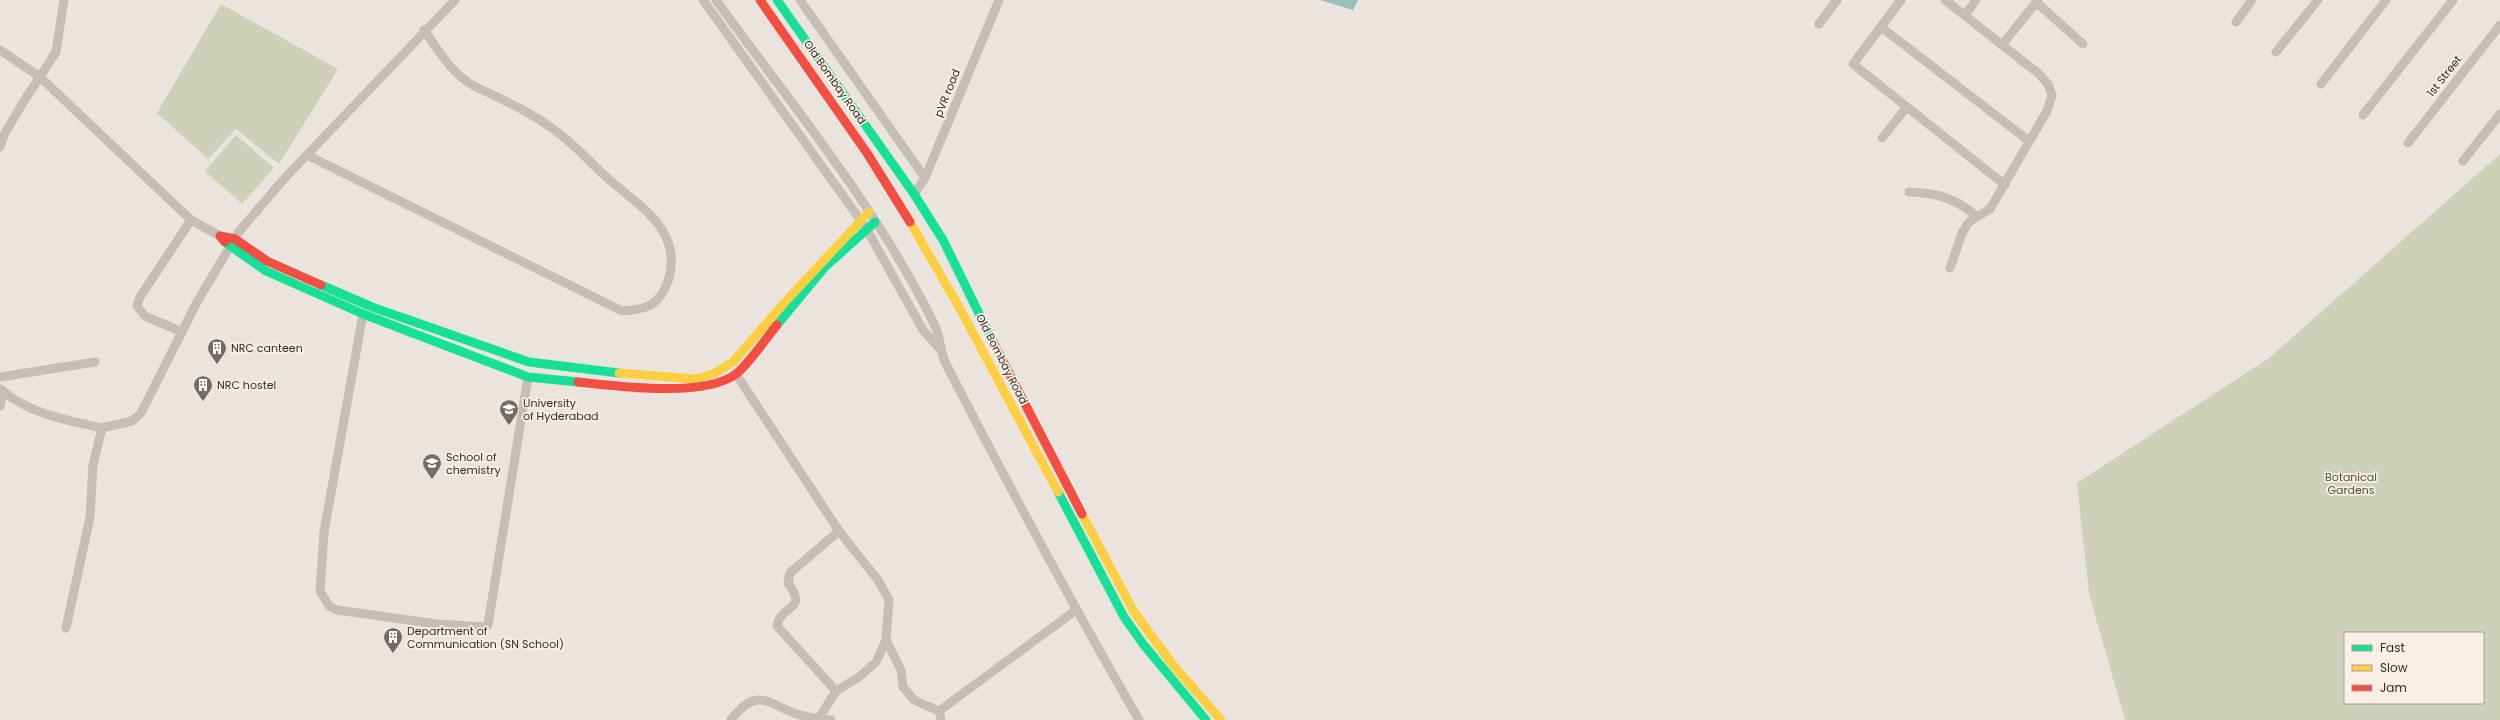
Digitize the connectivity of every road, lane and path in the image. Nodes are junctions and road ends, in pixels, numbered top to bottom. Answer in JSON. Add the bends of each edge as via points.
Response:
{"nodes":[{"id":1,"x":64,"y":0,"type":"edge"},
{"id":2,"x":455,"y":0,"type":"edge"},
{"id":3,"x":703,"y":0,"type":"edge"},
{"id":4,"x":716,"y":0,"type":"edge"},
{"id":5,"x":760,"y":0,"type":"edge"},
{"id":6,"x":777,"y":0,"type":"edge"},
{"id":7,"x":800,"y":0,"type":"edge"},
{"id":8,"x":999,"y":0,"type":"edge"},
{"id":9,"x":1837,"y":0,"type":"edge"},
{"id":10,"x":1901,"y":0,"type":"edge"},
{"id":11,"x":1945,"y":0,"type":"edge"},
{"id":12,"x":1976,"y":0,"type":"edge"},
{"id":13,"x":2252,"y":0,"type":"edge"},
{"id":14,"x":2318,"y":0,"type":"edge"},
{"id":15,"x":2386,"y":0,"type":"edge"},
{"id":16,"x":2453,"y":0,"type":"edge"},
{"id":17,"x":2037,"y":1,"type":"edge"},
{"id":18,"x":1965,"y":15,"type":"junction"},
{"id":19,"x":2236,"y":22,"type":"dead end"},
{"id":20,"x":1819,"y":24,"type":"dead end"},
{"id":21,"x":2500,"y":25,"type":"edge"},
{"id":22,"x":1881,"y":27,"type":"junction"},
{"id":23,"x":424,"y":30,"type":"junction"},
{"id":24,"x":2083,"y":44,"type":"dead end"},
{"id":25,"x":2002,"y":45,"type":"junction"},
{"id":26,"x":0,"y":50,"type":"edge"},
{"id":27,"x":2276,"y":52,"type":"dead end"},
{"id":28,"x":40,"y":78,"type":"junction"},
{"id":29,"x":2321,"y":84,"type":"dead end"},
{"id":30,"x":1906,"y":108,"type":"junction"},
{"id":31,"x":2500,"y":114,"type":"edge"},
{"id":32,"x":2363,"y":115,"type":"dead end"},
{"id":33,"x":1882,"y":138,"type":"dead end"},
{"id":34,"x":2029,"y":141,"type":"junction"},
{"id":35,"x":2408,"y":143,"type":"dead end"},
{"id":36,"x":0,"y":147,"type":"edge"},
{"id":37,"x":307,"y":155,"type":"junction"},
{"id":38,"x":2463,"y":161,"type":"dead end"},
{"id":39,"x":925,"y":178,"type":"junction"},
{"id":40,"x":2006,"y":185,"type":"junction"},
{"id":41,"x":1909,"y":192,"type":"dead end"},
{"id":42,"x":914,"y":194,"type":"junction"},
{"id":43,"x":869,"y":212,"type":"junction"},
{"id":44,"x":1976,"y":216,"type":"junction"},
{"id":45,"x":191,"y":220,"type":"junction"},
{"id":46,"x":860,"y":220,"type":"junction"},
{"id":47,"x":875,"y":222,"type":"junction"},
{"id":48,"x":866,"y":228,"type":"junction"},
{"id":49,"x":220,"y":236,"type":"junction"},
{"id":50,"x":235,"y":240,"type":"junction"},
{"id":51,"x":229,"y":248,"type":"junction"},
{"id":52,"x":1950,"y":268,"type":"dead end"},
{"id":53,"x":363,"y":314,"type":"junction"},
{"id":54,"x":182,"y":332,"type":"junction"},
{"id":55,"x":940,"y":349,"type":"junction"},
{"id":56,"x":95,"y":362,"type":"dead end"},
{"id":57,"x":736,"y":374,"type":"junction"},
{"id":58,"x":0,"y":377,"type":"edge"},
{"id":59,"x":528,"y":377,"type":"junction"},
{"id":60,"x":1,"y":390,"type":"edge"},
{"id":61,"x":0,"y":406,"type":"edge"},
{"id":62,"x":102,"y":428,"type":"junction"},
{"id":63,"x":839,"y":531,"type":"junction"},
{"id":64,"x":1076,"y":610,"type":"junction"},
{"id":65,"x":66,"y":628,"type":"dead end"},
{"id":66,"x":886,"y":640,"type":"junction"},
{"id":67,"x":836,"y":690,"type":"junction"},
{"id":68,"x":940,"y":715,"type":"edge"},
{"id":69,"x":819,"y":718,"type":"junction"},
{"id":70,"x":731,"y":720,"type":"edge"},
{"id":71,"x":831,"y":720,"type":"edge"},
{"id":72,"x":1139,"y":720,"type":"edge"},
{"id":73,"x":1206,"y":720,"type":"edge"},
{"id":74,"x":1221,"y":720,"type":"edge"}],
"edges":[{"from":1,"to":28,"type":"street","via":[[56,52]]},
{"from":2,"to":23,"type":"street"},
{"from":3,"to":46,"type":"street"},
{"from":4,"to":43,"type":"street"},
{"from":5,"to":73,"type":"main road","name":"Old Bombay Road","via":[[883,179],[922,242],[983,349],[1124,617]]},
{"from":6,"to":42,"type":"main road","name":"Old Bombay Road"},
{"from":7,"to":39,"type":"street"},
{"from":8,"to":39,"type":"street","name":"pVR road"},
{"from":9,"to":20,"type":"street"},
{"from":10,"to":22,"type":"street"},
{"from":11,"to":18,"type":"street"},
{"from":12,"to":18,"type":"street"},
{"from":13,"to":19,"type":"street"},
{"from":14,"to":27,"type":"street"},
{"from":15,"to":29,"type":"street"},
{"from":16,"to":32,"type":"street"},
{"from":17,"to":24,"type":"street"},
{"from":17,"to":25,"type":"street"},
{"from":18,"to":25,"type":"street"},
{"from":21,"to":35,"type":"street","name":"1st Street"},
{"from":22,"to":30,"type":"street","via":[[1853,64]]},
{"from":22,"to":34,"type":"street"},
{"from":23,"to":37,"type":"street"},
{"from":23,"to":37,"type":"street","via":[[450,66],[467,82],[548,125],[578,148],[603,174],[654,218],[670,245],[671,273],[664,294],[652,305],[640,310],[622,311]]},
{"from":25,"to":34,"type":"street","via":[[2039,74],[2048,84],[2052,95],[2047,111]]},
{"from":26,"to":28,"type":"street"},
{"from":28,"to":36,"type":"street","via":[[8,129]]},
{"from":28,"to":45,"type":"street"},
{"from":30,"to":33,"type":"street"},
{"from":30,"to":40,"type":"street"},
{"from":31,"to":38,"type":"street"},
{"from":34,"to":40,"type":"street"},
{"from":37,"to":50,"type":"street","via":[[283,180]]},
{"from":39,"to":42,"type":"street","name":"pVR road"},
{"from":40,"to":44,"type":"street","via":[[1990,209]]},
{"from":41,"to":44,"type":"street","via":[[1944,196],[1963,205]]},
{"from":42,"to":74,"type":"main road","name":"Old Bombay Road","via":[[943,240],[1013,383],[1134,612],[1173,665]]},
{"from":43,"to":46,"type":"main road"},
{"from":43,"to":47,"type":"street"},
{"from":44,"to":52,"type":"street","via":[[1962,233]]},
{"from":45,"to":49,"type":"street"},
{"from":45,"to":54,"type":"street","via":[[140,297],[137,306],[145,316]]},
{"from":46,"to":48,"type":"street"},
{"from":46,"to":50,"type":"main road","via":[[732,362],[713,374],[696,379],[650,377],[529,362],[372,307],[268,261]]},
{"from":47,"to":48,"type":"main road"},
{"from":47,"to":55,"type":"street","via":[[898,257],[935,325]]},
{"from":48,"to":55,"type":"street","via":[[923,330]]},
{"from":48,"to":57,"type":"main road","via":[[825,267]]},
{"from":49,"to":50,"type":"main road"},
{"from":49,"to":51,"type":"main road"},
{"from":50,"to":51,"type":"street"},
{"from":51,"to":53,"type":"main road","via":[[266,271]]},
{"from":51,"to":54,"type":"street","via":[[196,302]]},
{"from":53,"to":59,"type":"main road"},
{"from":53,"to":59,"type":"street","via":[[323,539],[320,591],[323,600],[333,608],[437,624],[485,627],[488,625]]},
{"from":54,"to":62,"type":"street","via":[[141,412],[132,421]]},
{"from":55,"to":64,"type":"street","via":[[1010,488]]},
{"from":56,"to":58,"type":"street"},
{"from":57,"to":59,"type":"main road","via":[[714,385],[690,388],[621,386]]},
{"from":57,"to":63,"type":"street"},
{"from":60,"to":61,"type":"street"},
{"from":60,"to":62,"type":"street","via":[[18,403],[47,416]]},
{"from":62,"to":65,"type":"street","via":[[94,465],[90,517]]},
{"from":63,"to":66,"type":"street","via":[[887,595],[889,600]]},
{"from":63,"to":67,"type":"street","via":[[790,573],[788,583],[796,593],[797,600],[780,618],[777,626]]},
{"from":64,"to":68,"type":"street"},
{"from":64,"to":72,"type":"street"},
{"from":66,"to":67,"type":"street","via":[[876,662],[859,677]]},
{"from":66,"to":68,"type":"street","via":[[900,670],[903,687],[914,700]]},
{"from":67,"to":69,"type":"street"},
{"from":69,"to":70,"type":"street","via":[[800,715],[776,703],[756,700],[745,704]]},
{"from":69,"to":71,"type":"street"}]}
